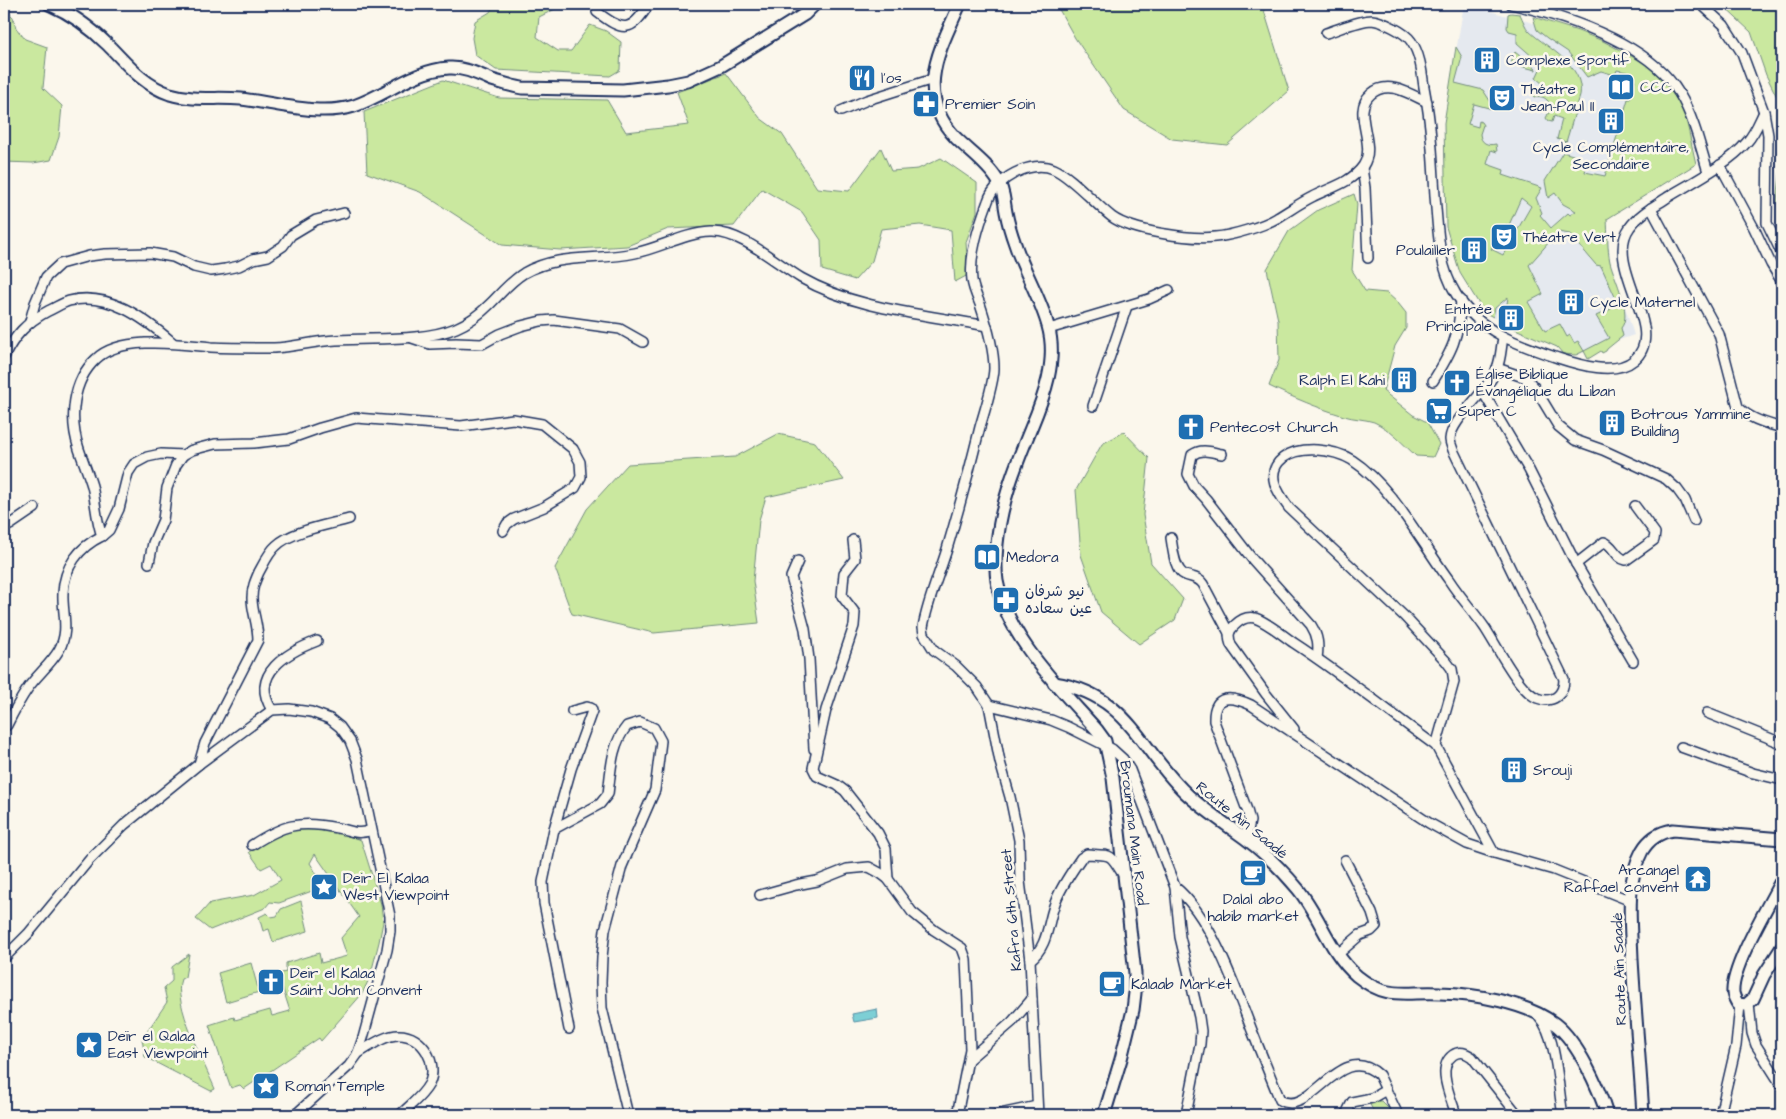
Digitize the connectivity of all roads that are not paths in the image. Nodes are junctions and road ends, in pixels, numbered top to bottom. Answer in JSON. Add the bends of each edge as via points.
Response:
{"nodes":[{"id":1,"x":49,"y":4,"type":"edge"},
{"id":2,"x":649,"y":4,"type":"edge"},
{"id":3,"x":815,"y":4,"type":"edge"},
{"id":4,"x":960,"y":4,"type":"edge"},
{"id":5,"x":1511,"y":4,"type":"edge"},
{"id":6,"x":1701,"y":4,"type":"edge"},
{"id":7,"x":597,"y":12,"type":"dead end"},
{"id":8,"x":1326,"y":33,"type":"dead end"},
{"id":9,"x":933,"y":79,"type":"junction"},
{"id":10,"x":1427,"y":102,"type":"junction"},
{"id":11,"x":841,"y":111,"type":"dead end"},
{"id":12,"x":1764,"y":112,"type":"junction"},
{"id":13,"x":1720,"y":165,"type":"junction"},
{"id":14,"x":1362,"y":168,"type":"junction"},
{"id":15,"x":1708,"y":172,"type":"junction"},
{"id":16,"x":999,"y":182,"type":"junction"},
{"id":17,"x":1651,"y":208,"type":"junction"},
{"id":18,"x":344,"y":213,"type":"dead end"},
{"id":19,"x":1782,"y":254,"type":"edge"},
{"id":20,"x":1368,"y":258,"type":"dead end"},
{"id":21,"x":1782,"y":282,"type":"edge"},
{"id":22,"x":1169,"y":290,"type":"dead end"},
{"id":23,"x":1461,"y":300,"type":"junction"},
{"id":24,"x":1127,"y":306,"type":"junction"},
{"id":25,"x":30,"y":321,"type":"junction"},
{"id":26,"x":987,"y":326,"type":"junction"},
{"id":27,"x":1049,"y":329,"type":"junction"},
{"id":28,"x":412,"y":338,"type":"junction"},
{"id":29,"x":1503,"y":338,"type":"junction"},
{"id":30,"x":172,"y":342,"type":"junction"},
{"id":31,"x":643,"y":342,"type":"dead end"},
{"id":32,"x":4,"y":357,"type":"edge"},
{"id":33,"x":1497,"y":368,"type":"junction"},
{"id":34,"x":1433,"y":381,"type":"dead end"},
{"id":35,"x":1483,"y":392,"type":"junction"},
{"id":36,"x":1093,"y":406,"type":"dead end"},
{"id":37,"x":1782,"y":428,"type":"edge"},
{"id":38,"x":1222,"y":454,"type":"dead end"},
{"id":39,"x":183,"y":456,"type":"junction"},
{"id":40,"x":1635,"y":506,"type":"dead end"},
{"id":41,"x":35,"y":508,"type":"dead end"},
{"id":42,"x":349,"y":519,"type":"dead end"},
{"id":43,"x":1694,"y":521,"type":"dead end"},
{"id":44,"x":4,"y":526,"type":"edge"},
{"id":45,"x":503,"y":531,"type":"dead end"},
{"id":46,"x":102,"y":536,"type":"junction"},
{"id":47,"x":1171,"y":538,"type":"dead end"},
{"id":48,"x":853,"y":540,"type":"dead end"},
{"id":49,"x":798,"y":561,"type":"dead end"},
{"id":50,"x":149,"y":562,"type":"dead end"},
{"id":51,"x":1576,"y":564,"type":"junction"},
{"id":52,"x":1229,"y":633,"type":"junction"},
{"id":53,"x":317,"y":641,"type":"dead end"},
{"id":54,"x":1317,"y":658,"type":"junction"},
{"id":55,"x":1633,"y":661,"type":"dead end"},
{"id":56,"x":1054,"y":683,"type":"junction"},
{"id":57,"x":989,"y":705,"type":"junction"},
{"id":58,"x":272,"y":710,"type":"junction"},
{"id":59,"x":572,"y":711,"type":"dead end"},
{"id":60,"x":1707,"y":714,"type":"dead end"},
{"id":61,"x":4,"y":727,"type":"edge"},
{"id":62,"x":1300,"y":737,"type":"junction"},
{"id":63,"x":1782,"y":745,"type":"edge"},
{"id":64,"x":1106,"y":746,"type":"junction"},
{"id":65,"x":1436,"y":746,"type":"junction"},
{"id":66,"x":1681,"y":747,"type":"dead end"},
{"id":67,"x":816,"y":757,"type":"junction"},
{"id":68,"x":199,"y":764,"type":"junction"},
{"id":69,"x":1782,"y":780,"type":"edge"},
{"id":70,"x":554,"y":829,"type":"junction"},
{"id":71,"x":371,"y":830,"type":"junction"},
{"id":72,"x":1782,"y":839,"type":"edge"},
{"id":73,"x":1246,"y":840,"type":"junction"},
{"id":74,"x":252,"y":845,"type":"dead end"},
{"id":75,"x":1494,"y":853,"type":"junction"},
{"id":76,"x":1345,"y":860,"type":"dead end"},
{"id":77,"x":1124,"y":876,"type":"junction"},
{"id":78,"x":888,"y":879,"type":"junction"},
{"id":79,"x":1782,"y":880,"type":"edge"},
{"id":80,"x":1175,"y":886,"type":"junction"},
{"id":81,"x":760,"y":896,"type":"dead end"},
{"id":82,"x":1631,"y":901,"type":"junction"},
{"id":83,"x":1782,"y":947,"type":"edge"},
{"id":84,"x":1338,"y":954,"type":"junction"},
{"id":85,"x":4,"y":958,"type":"edge"},
{"id":86,"x":1030,"y":960,"type":"junction"},
{"id":87,"x":1032,"y":999,"type":"junction"},
{"id":88,"x":1745,"y":1004,"type":"junction"},
{"id":89,"x":1533,"y":1012,"type":"junction"},
{"id":90,"x":569,"y":1029,"type":"dead end"},
{"id":91,"x":357,"y":1055,"type":"junction"},
{"id":92,"x":970,"y":1059,"type":"junction"},
{"id":93,"x":1782,"y":1086,"type":"edge"},
{"id":94,"x":1386,"y":1090,"type":"junction"},
{"id":95,"x":1038,"y":1111,"type":"edge"},
{"id":96,"x":295,"y":1115,"type":"edge"},
{"id":97,"x":400,"y":1115,"type":"edge"},
{"id":98,"x":628,"y":1115,"type":"edge"},
{"id":99,"x":956,"y":1115,"type":"edge"},
{"id":100,"x":995,"y":1115,"type":"edge"},
{"id":101,"x":1104,"y":1115,"type":"edge"},
{"id":102,"x":1186,"y":1115,"type":"edge"},
{"id":103,"x":1349,"y":1115,"type":"edge"},
{"id":104,"x":1398,"y":1115,"type":"edge"},
{"id":105,"x":1456,"y":1115,"type":"edge"},
{"id":106,"x":1518,"y":1115,"type":"edge"},
{"id":107,"x":1563,"y":1115,"type":"edge"},
{"id":108,"x":1607,"y":1115,"type":"edge"},
{"id":109,"x":1644,"y":1115,"type":"edge"},
{"id":110,"x":1720,"y":1115,"type":"edge"}],
"edges":[{"from":1,"to":3,"type":"main road","via":[[82,22],[145,82],[171,94],[326,110],[368,101],[424,73],[450,68],[522,88],[623,90],[688,81],[721,66],[805,14]]},
{"from":2,"to":7,"type":"street","via":[[639,18],[626,27],[617,26]]},
{"from":4,"to":9,"type":"main road","name":"Broumana Main Road"},
{"from":5,"to":15,"type":"street","via":[[1561,17],[1603,34],[1661,71],[1680,94],[1692,119]]},
{"from":6,"to":12,"type":"street","via":[[1724,25],[1742,53]]},
{"from":8,"to":10,"type":"street","via":[[1373,20],[1406,36],[1417,53]]},
{"from":9,"to":11,"type":"street"},
{"from":9,"to":16,"type":"main road","name":"Broumana Main Road","via":[[936,111],[945,126]]},
{"from":10,"to":14,"type":"street","via":[[1391,86],[1374,91],[1367,98],[1363,116],[1368,150]]},
{"from":10,"to":23,"type":"street","via":[[1438,235],[1448,278]]},
{"from":12,"to":13,"type":"street","via":[[1747,143]]},
{"from":12,"to":19,"type":"street","via":[[1768,135],[1767,223]]},
{"from":13,"to":15,"type":"street"},
{"from":13,"to":21,"type":"street"},
{"from":14,"to":16,"type":"street","via":[[1345,181],[1274,220],[1214,238],[1152,231],[1122,222],[1061,173],[1047,166],[1030,168]]},
{"from":14,"to":20,"type":"street"},
{"from":15,"to":17,"type":"street"},
{"from":16,"to":26,"type":"street","via":[[988,198],[973,257],[972,281]]},
{"from":16,"to":27,"type":"main road","name":"Broumana Main Road","via":[[1014,243]]},
{"from":17,"to":29,"type":"street","via":[[1629,228],[1622,248],[1645,330],[1644,344],[1635,360],[1606,369],[1567,361]]},
{"from":17,"to":37,"type":"street","via":[[1718,334],[1738,407],[1746,415]]},
{"from":18,"to":25,"type":"street","via":[[316,220],[291,235],[283,246],[268,256],[225,269],[211,271],[173,256],[150,254],[105,254],[60,264],[46,277]]},
{"from":22,"to":24,"type":"street"},
{"from":23,"to":29,"type":"street","via":[[1480,321]]},
{"from":23,"to":34,"type":"street","via":[[1454,346]]},
{"from":24,"to":27,"type":"street"},
{"from":24,"to":36,"type":"street"},
{"from":25,"to":30,"type":"street","via":[[66,302],[92,299],[133,313]]},
{"from":25,"to":32,"type":"street"},
{"from":26,"to":28,"type":"street","via":[[878,307],[841,297],[802,278],[736,236],[711,232],[630,254],[551,262],[511,283],[478,316],[459,328]]},
{"from":26,"to":57,"type":"street","via":[[994,369],[958,513],[923,626],[934,650],[956,666]]},
{"from":27,"to":56,"type":"main road","name":"Broumana Main Road","via":[[1051,355],[1047,384],[1006,493],[996,562],[997,580],[1008,614]]},
{"from":28,"to":30,"type":"street","via":[[336,340],[273,348],[213,347]]},
{"from":28,"to":31,"type":"street","via":[[430,344],[482,344],[521,326],[554,320],[620,329]]},
{"from":29,"to":33,"type":"street"},
{"from":30,"to":46,"type":"street","via":[[134,344],[107,350],[86,371],[78,389],[74,410],[75,434],[96,503]]},
{"from":33,"to":35,"type":"street"},
{"from":33,"to":43,"type":"street","via":[[1526,378],[1558,426],[1575,440],[1666,479],[1677,488]]},
{"from":35,"to":51,"type":"street","via":[[1529,470]]},
{"from":35,"to":65,"type":"street","via":[[1458,421],[1450,440],[1564,679],[1563,691],[1553,699],[1534,697],[1519,682],[1484,626],[1392,498],[1352,460],[1327,451],[1298,451],[1284,458],[1274,470],[1273,478],[1279,495],[1289,508],[1404,616],[1452,669],[1454,682]]},
{"from":38,"to":54,"type":"street","via":[[1205,451],[1192,455],[1188,474],[1191,482],[1253,560],[1311,625],[1317,638]]},
{"from":39,"to":45,"type":"street","via":[[215,444],[289,439],[356,418],[461,426],[513,419],[542,424],[573,449],[580,462],[581,477],[575,488],[544,507],[514,519]]},
{"from":39,"to":46,"type":"street","via":[[147,456],[134,464],[128,473],[119,509],[109,530]]},
{"from":39,"to":50,"type":"street","via":[[176,465],[168,488],[163,520]]},
{"from":40,"to":51,"type":"street","via":[[1655,533],[1654,540],[1623,560],[1610,544],[1604,542]]},
{"from":41,"to":44,"type":"street"},
{"from":42,"to":68,"type":"street","via":[[284,540],[276,545],[265,561],[253,587],[258,640],[205,743]]},
{"from":46,"to":61,"type":"street","via":[[84,547],[69,568],[63,594],[66,632],[59,650],[28,687]]},
{"from":47,"to":52,"type":"street","via":[[1178,568],[1200,579]]},
{"from":48,"to":67,"type":"street","via":[[854,559],[844,573],[842,596],[855,613],[854,626],[826,710]]},
{"from":49,"to":67,"type":"street","via":[[792,577],[806,636]]},
{"from":51,"to":55,"type":"street"},
{"from":52,"to":54,"type":"street","via":[[1238,622],[1247,617],[1253,618]]},
{"from":52,"to":62,"type":"street","via":[[1228,638],[1236,652]]},
{"from":53,"to":58,"type":"street","via":[[290,652],[270,672],[265,694]]},
{"from":54,"to":65,"type":"street"},
{"from":56,"to":64,"type":"main road","name":"Broumana Main Road","via":[[1098,730]]},
{"from":56,"to":73,"type":"main road","name":"Route Aïn Saadé","via":[[1089,692],[1115,710],[1180,788]]},
{"from":57,"to":64,"type":"street","via":[[1051,720]]},
{"from":57,"to":86,"type":"street","name":"Kafra 6th Street","via":[[1019,840],[1020,881]]},
{"from":58,"to":68,"type":"street"},
{"from":58,"to":71,"type":"street","via":[[311,712],[330,719],[340,727],[357,760]]},
{"from":59,"to":70,"type":"street","via":[[588,707],[592,711]]},
{"from":60,"to":63,"type":"street"},
{"from":62,"to":73,"type":"street","via":[[1241,700],[1222,700],[1215,708],[1214,720],[1250,821]]},
{"from":62,"to":75,"type":"street","via":[[1428,823],[1467,844]]},
{"from":64,"to":77,"type":"main road","name":"Broumana Main Road","via":[[1113,778]]},
{"from":64,"to":80,"type":"street","via":[[1118,753],[1130,770]]},
{"from":65,"to":75,"type":"street"},
{"from":66,"to":69,"type":"street"},
{"from":67,"to":78,"type":"street","via":[[813,768],[817,776],[845,792],[884,843]]},
{"from":68,"to":85,"type":"street","via":[[124,825]]},
{"from":70,"to":90,"type":"street","via":[[544,882],[544,903]]},
{"from":70,"to":98,"type":"street","via":[[606,798],[612,761],[626,726],[640,722],[654,728],[661,741],[655,790],[622,866],[605,930],[602,957],[602,1008]]},
{"from":71,"to":74,"type":"street","via":[[362,834],[321,825],[298,824],[280,828]]},
{"from":71,"to":91,"type":"street","via":[[390,916],[390,931]]},
{"from":72,"to":82,"type":"main road","name":"Route Aïn Saadé","via":[[1666,831],[1652,838],[1643,849]]},
{"from":73,"to":84,"type":"main road","name":"Route Aïn Saadé","via":[[1271,860],[1299,890]]},
{"from":75,"to":82,"type":"street","via":[[1554,870]]},
{"from":76,"to":84,"type":"street","via":[[1376,926]]},
{"from":77,"to":86,"type":"street","via":[[1109,856],[1087,854],[1081,858],[1056,898],[1043,946]]},
{"from":77,"to":101,"type":"main road","name":"Broumana Main Road","via":[[1134,954],[1135,993],[1121,1059]]},
{"from":78,"to":81,"type":"street","via":[[869,867],[859,867],[817,882]]},
{"from":78,"to":92,"type":"street","via":[[912,912],[962,948]]},
{"from":79,"to":88,"type":"main road","via":[[1736,977],[1733,994],[1736,1002]]},
{"from":80,"to":94,"type":"street","via":[[1192,903],[1217,947],[1282,1103],[1301,1105],[1342,1072],[1359,1067],[1374,1071]]},
{"from":80,"to":102,"type":"street","via":[[1180,937],[1201,1031]]},
{"from":82,"to":109,"type":"main road","name":"Route Aïn Saadé","via":[[1633,983]]},
{"from":83,"to":88,"type":"main road","via":[[1770,963],[1755,996]]},
{"from":84,"to":89,"type":"main road","name":"Route Aïn Saadé","via":[[1357,976],[1388,993],[1465,995],[1504,1002]]},
{"from":86,"to":87,"type":"street","name":"Kafra 6th Street"},
{"from":87,"to":92,"type":"street","via":[[1012,1022]]},
{"from":87,"to":95,"type":"street","name":"Kafra 6th Street"},
{"from":88,"to":93,"type":"street","via":[[1756,1045]]},
{"from":88,"to":110,"type":"street"},
{"from":89,"to":107,"type":"street","via":[[1545,1023],[1551,1038]]},
{"from":89,"to":108,"type":"main road","name":"Route Aïn Saadé","via":[[1554,1023],[1570,1041],[1587,1067]]},
{"from":91,"to":96,"type":"street"},
{"from":91,"to":97,"type":"street","via":[[378,1042],[399,1035],[410,1037],[424,1048],[433,1074],[429,1084]]},
{"from":92,"to":99,"type":"street"},
{"from":94,"to":103,"type":"street","via":[[1372,1098],[1352,1102]]},
{"from":94,"to":104,"type":"street"},
{"from":95,"to":100,"type":"street"},
{"from":105,"to":106,"type":"street","via":[[1445,1072],[1452,1055],[1459,1052],[1472,1057]]}]}
